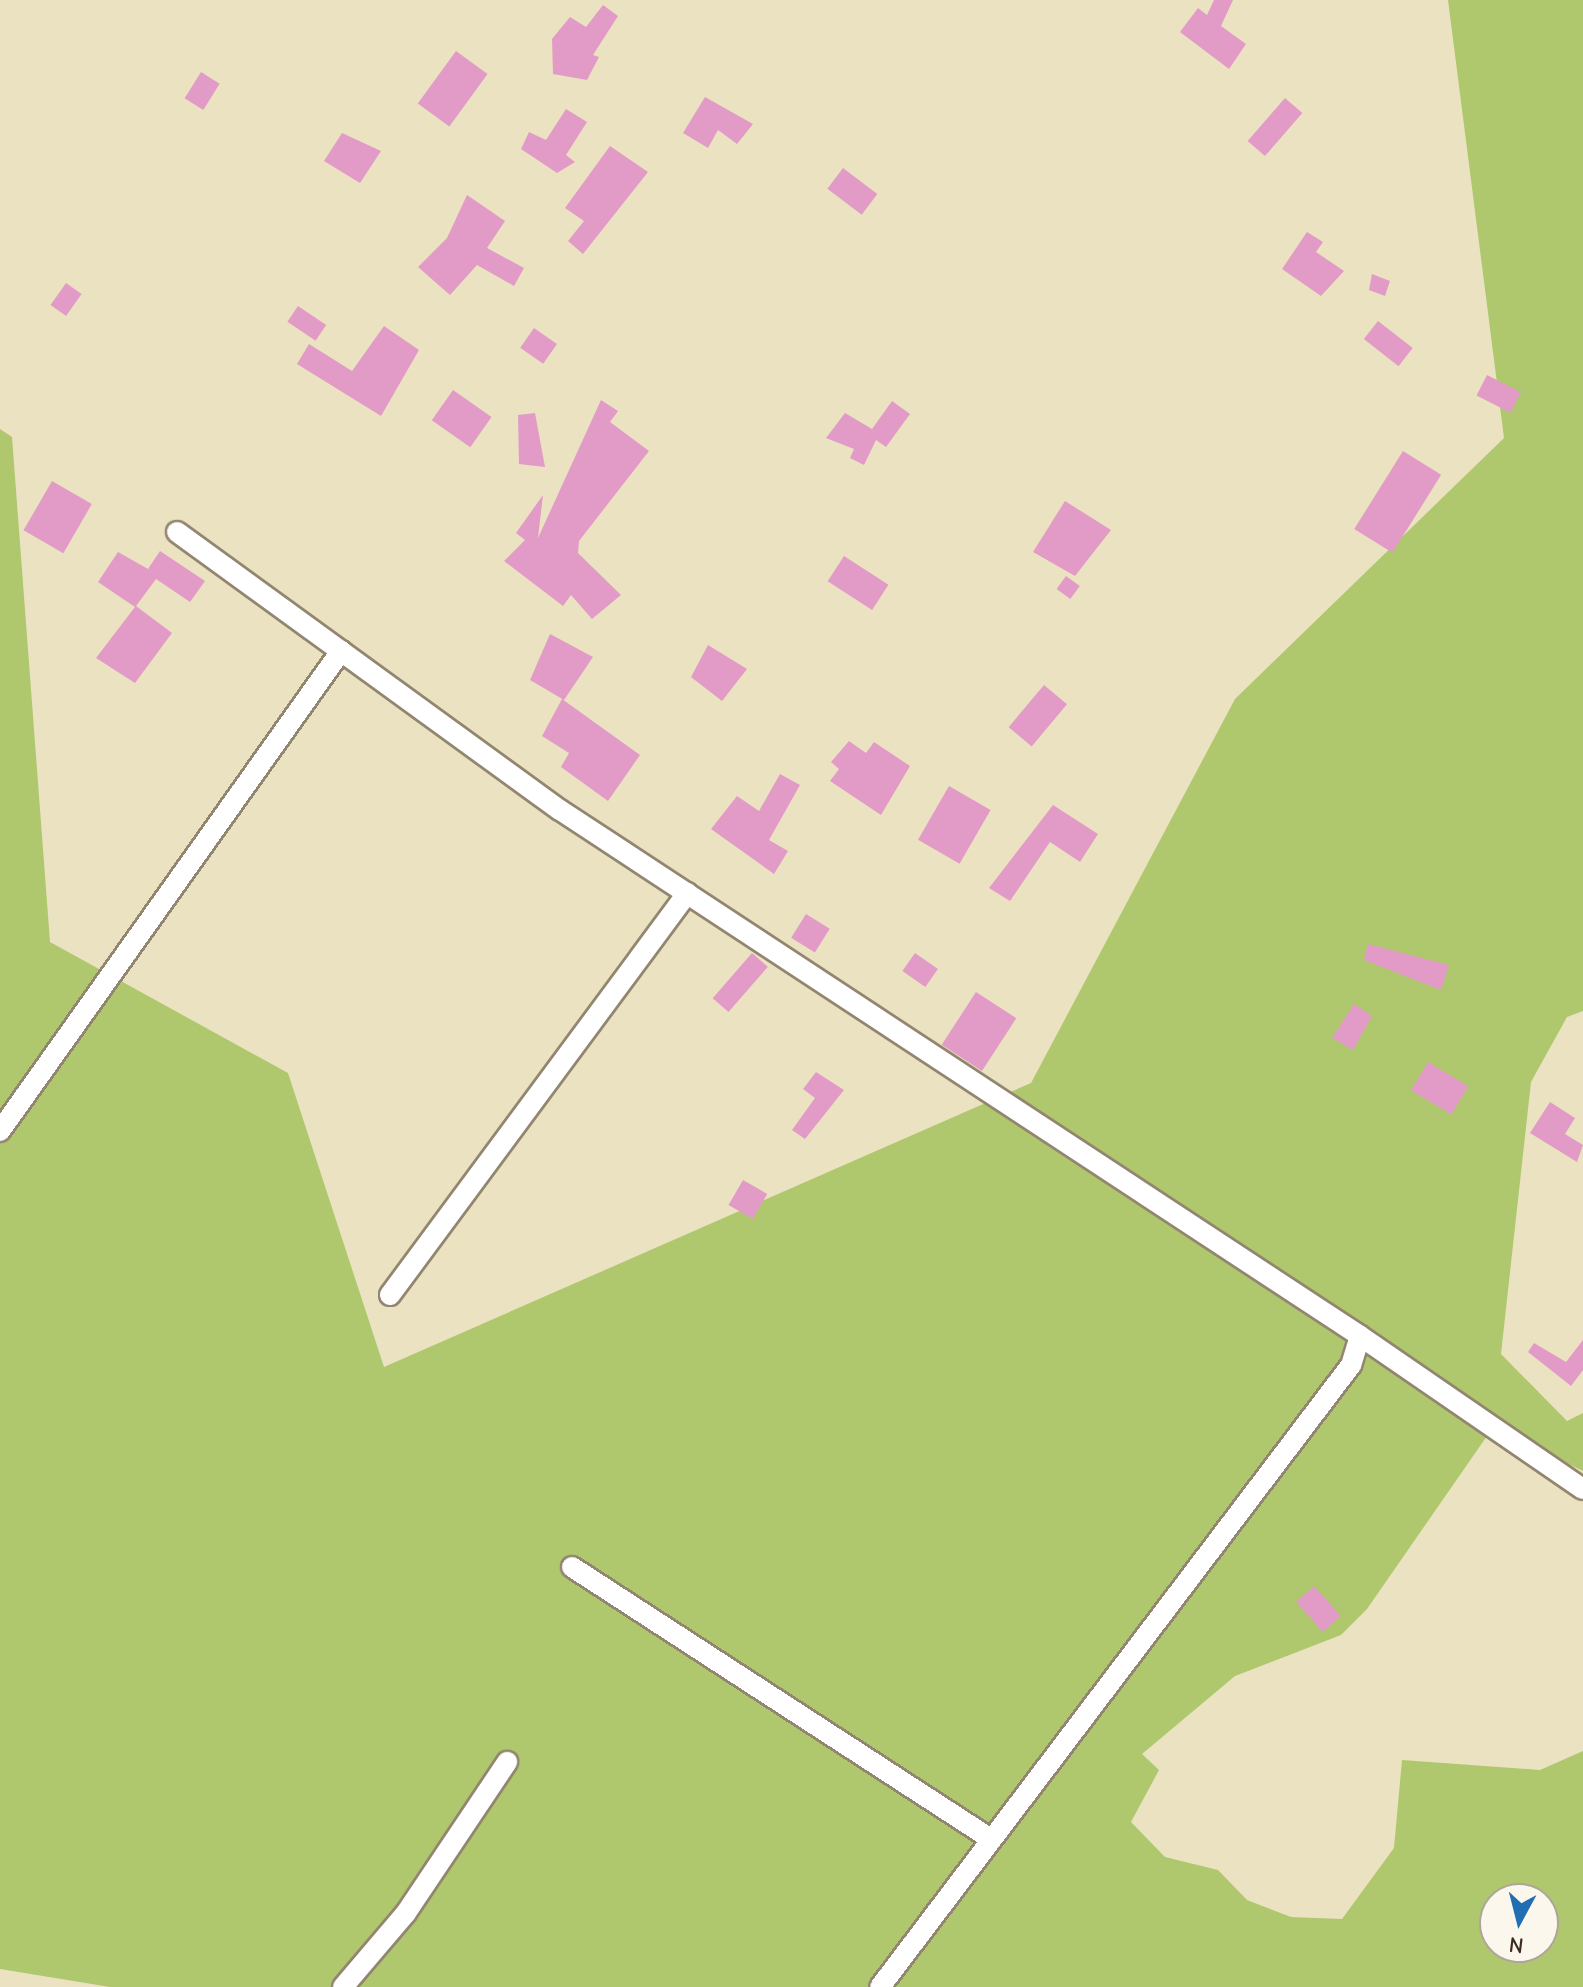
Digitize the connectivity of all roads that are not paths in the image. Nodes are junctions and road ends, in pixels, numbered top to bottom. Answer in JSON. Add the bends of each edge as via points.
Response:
{"nodes":[{"id":1,"x":177,"y":532,"type":"dead end"},
{"id":2,"x":341,"y":651,"type":"junction"},
{"id":3,"x":687,"y":893,"type":"junction"},
{"id":4,"x":0,"y":1131,"type":"edge"},
{"id":5,"x":390,"y":1295,"type":"dead end"},
{"id":6,"x":1360,"y":1336,"type":"junction"},
{"id":7,"x":1583,"y":1489,"type":"edge"},
{"id":8,"x":572,"y":1567,"type":"dead end"},
{"id":9,"x":507,"y":1762,"type":"dead end"},
{"id":10,"x":991,"y":1839,"type":"junction"},
{"id":11,"x":343,"y":1987,"type":"edge"},
{"id":12,"x":880,"y":1987,"type":"edge"}],
"edges":[{"from":1,"to":2,"type":"street"},
{"from":2,"to":3,"type":"street"},
{"from":2,"to":4,"type":"street"},
{"from":3,"to":5,"type":"street"},
{"from":3,"to":6,"type":"street"},
{"from":6,"to":7,"type":"street"},
{"from":6,"to":10,"type":"street","via":[[1351,1365]]},
{"from":8,"to":10,"type":"street"},
{"from":9,"to":11,"type":"street","via":[[406,1913]]},
{"from":10,"to":12,"type":"street"}]}
